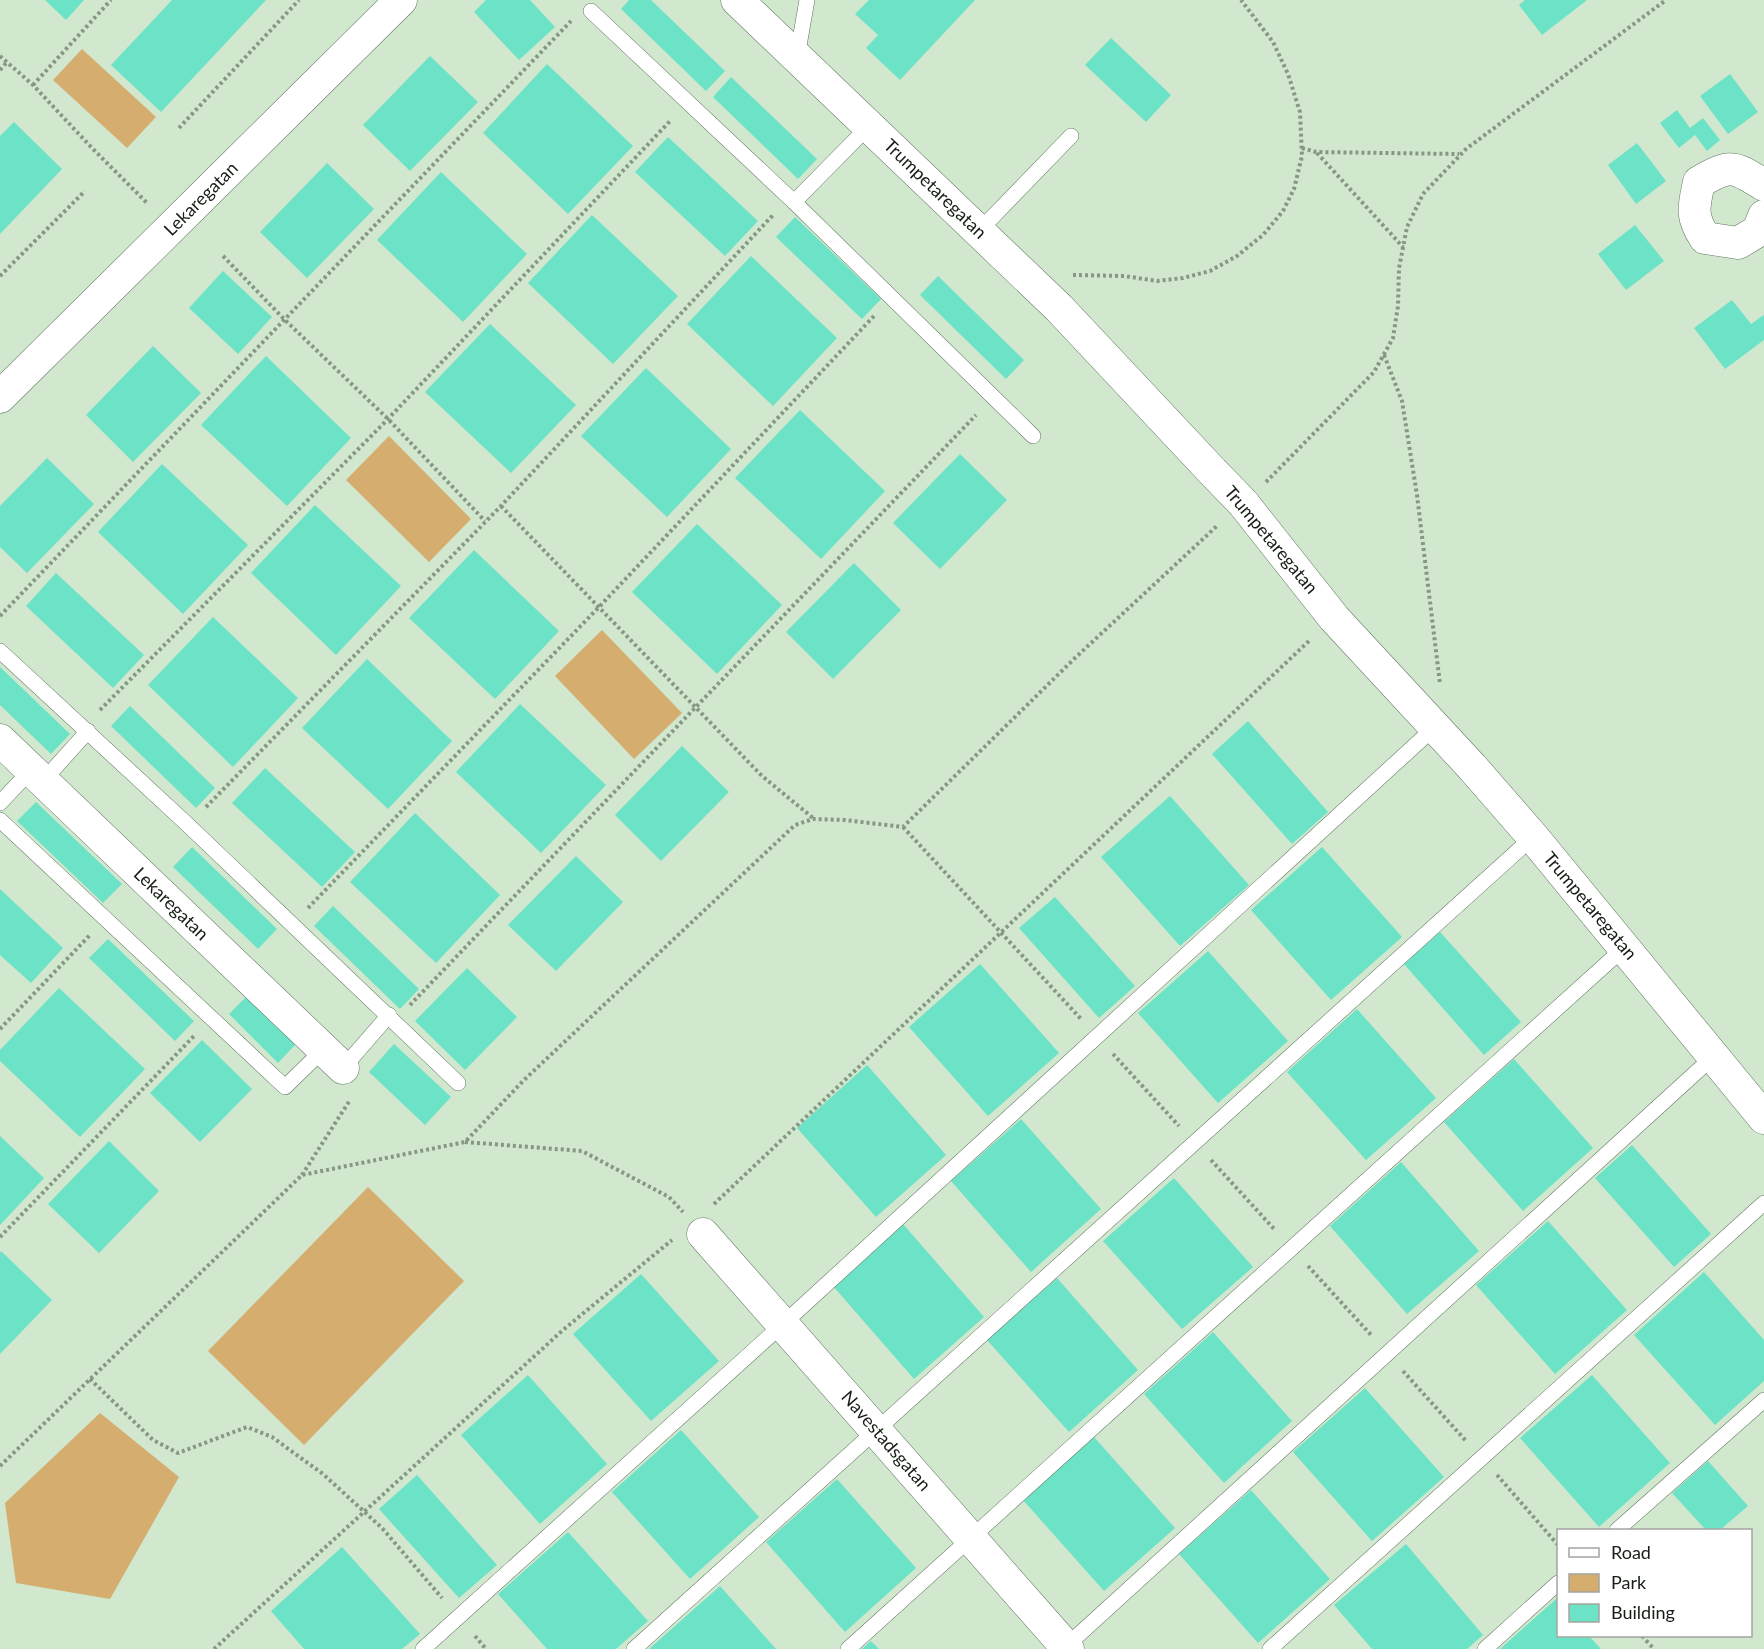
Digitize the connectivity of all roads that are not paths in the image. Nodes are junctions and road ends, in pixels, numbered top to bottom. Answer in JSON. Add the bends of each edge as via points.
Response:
{"nodes":[{"id":1,"x":401,"y":0,"type":"edge"},
{"id":2,"x":737,"y":0,"type":"edge"},
{"id":3,"x":807,"y":0,"type":"edge"},
{"id":4,"x":591,"y":11,"type":"road end"},
{"id":5,"x":797,"y":57,"type":"junction"},
{"id":6,"x":868,"y":126,"type":"junction"},
{"id":7,"x":1071,"y":136,"type":"dead end"},
{"id":8,"x":1764,"y":185,"type":"edge"},
{"id":9,"x":791,"y":200,"type":"junction"},
{"id":10,"x":1764,"y":216,"type":"edge"},
{"id":11,"x":978,"y":231,"type":"junction"},
{"id":12,"x":0,"y":397,"type":"edge"},
{"id":13,"x":1033,"y":436,"type":"dead end"},
{"id":14,"x":0,"y":651,"type":"edge"},
{"id":15,"x":1435,"y":727,"type":"junction"},
{"id":16,"x":86,"y":729,"type":"junction"},
{"id":17,"x":0,"y":740,"type":"edge"},
{"id":18,"x":37,"y":776,"type":"junction"},
{"id":19,"x":0,"y":802,"type":"edge"},
{"id":20,"x":0,"y":820,"type":"edge"},
{"id":21,"x":1533,"y":837,"type":"junction"},
{"id":22,"x":1625,"y":947,"type":"junction"},
{"id":23,"x":392,"y":1018,"type":"junction"},
{"id":24,"x":1714,"y":1056,"type":"junction"},
{"id":25,"x":334,"y":1059,"type":"junction"},
{"id":26,"x":458,"y":1083,"type":"dead end"},
{"id":27,"x":1764,"y":1118,"type":"edge"},
{"id":28,"x":1764,"y":1203,"type":"edge"},
{"id":29,"x":698,"y":1229,"type":"road end"},
{"id":30,"x":783,"y":1324,"type":"junction"},
{"id":31,"x":1764,"y":1400,"type":"edge"},
{"id":32,"x":877,"y":1430,"type":"junction"},
{"id":33,"x":1618,"y":1529,"type":"edge"},
{"id":34,"x":971,"y":1539,"type":"junction"},
{"id":35,"x":1557,"y":1584,"type":"edge"},
{"id":36,"x":1066,"y":1648,"type":"edge"},
{"id":37,"x":423,"y":1649,"type":"edge"},
{"id":38,"x":634,"y":1649,"type":"edge"},
{"id":39,"x":848,"y":1649,"type":"edge"},
{"id":40,"x":1270,"y":1649,"type":"edge"},
{"id":41,"x":1485,"y":1649,"type":"edge"}],
"edges":[{"from":1,"to":12,"type":"street","name":"Lekaregatan"},
{"from":2,"to":5,"type":"street","name":"Trumpetaregatan"},
{"from":3,"to":5,"type":"lane"},
{"from":4,"to":9,"type":"lane"},
{"from":5,"to":6,"type":"street","name":"Trumpetaregatan"},
{"from":6,"to":9,"type":"lane"},
{"from":6,"to":11,"type":"street","name":"Trumpetaregatan"},
{"from":7,"to":11,"type":"lane"},
{"from":8,"to":10,"type":"street","via":[[1738,169],[1723,169],[1699,182],[1694,204],[1695,223],[1704,238],[1738,243],[1758,231]]},
{"from":9,"to":13,"type":"lane"},
{"from":11,"to":15,"type":"street","name":"Trumpetaregatan","bridge":true,"via":[[1039,289],[1212,471],[1254,493],[1334,618]]},
{"from":14,"to":16,"type":"lane"},
{"from":15,"to":21,"type":"street","name":"Trumpetaregatan"},
{"from":15,"to":30,"type":"lane"},
{"from":16,"to":18,"type":"lane"},
{"from":16,"to":23,"type":"lane"},
{"from":17,"to":18,"type":"street","name":"Lekaregatan"},
{"from":18,"to":19,"type":"lane"},
{"from":18,"to":25,"type":"street","name":"Lekaregatan"},
{"from":20,"to":25,"type":"lane","via":[[285,1087]]},
{"from":21,"to":22,"type":"street","name":"Trumpetaregatan"},
{"from":21,"to":32,"type":"lane"},
{"from":22,"to":24,"type":"street","name":"Trumpetaregatan"},
{"from":22,"to":34,"type":"lane"},
{"from":23,"to":25,"type":"lane"},
{"from":23,"to":26,"type":"lane"},
{"from":24,"to":27,"type":"street","name":"Trumpetaregatan"},
{"from":24,"to":36,"type":"lane"},
{"from":28,"to":40,"type":"lane"},
{"from":29,"to":30,"type":"street","name":"Navestadsgatan"},
{"from":30,"to":32,"type":"street","name":"Navestadsgatan"},
{"from":30,"to":37,"type":"lane"},
{"from":31,"to":33,"type":"lane"},
{"from":32,"to":34,"type":"street","name":"Navestadsgatan"},
{"from":32,"to":38,"type":"lane"},
{"from":34,"to":36,"type":"street","name":"Navestadsgatan"},
{"from":34,"to":39,"type":"lane"},
{"from":35,"to":41,"type":"lane"}]}
